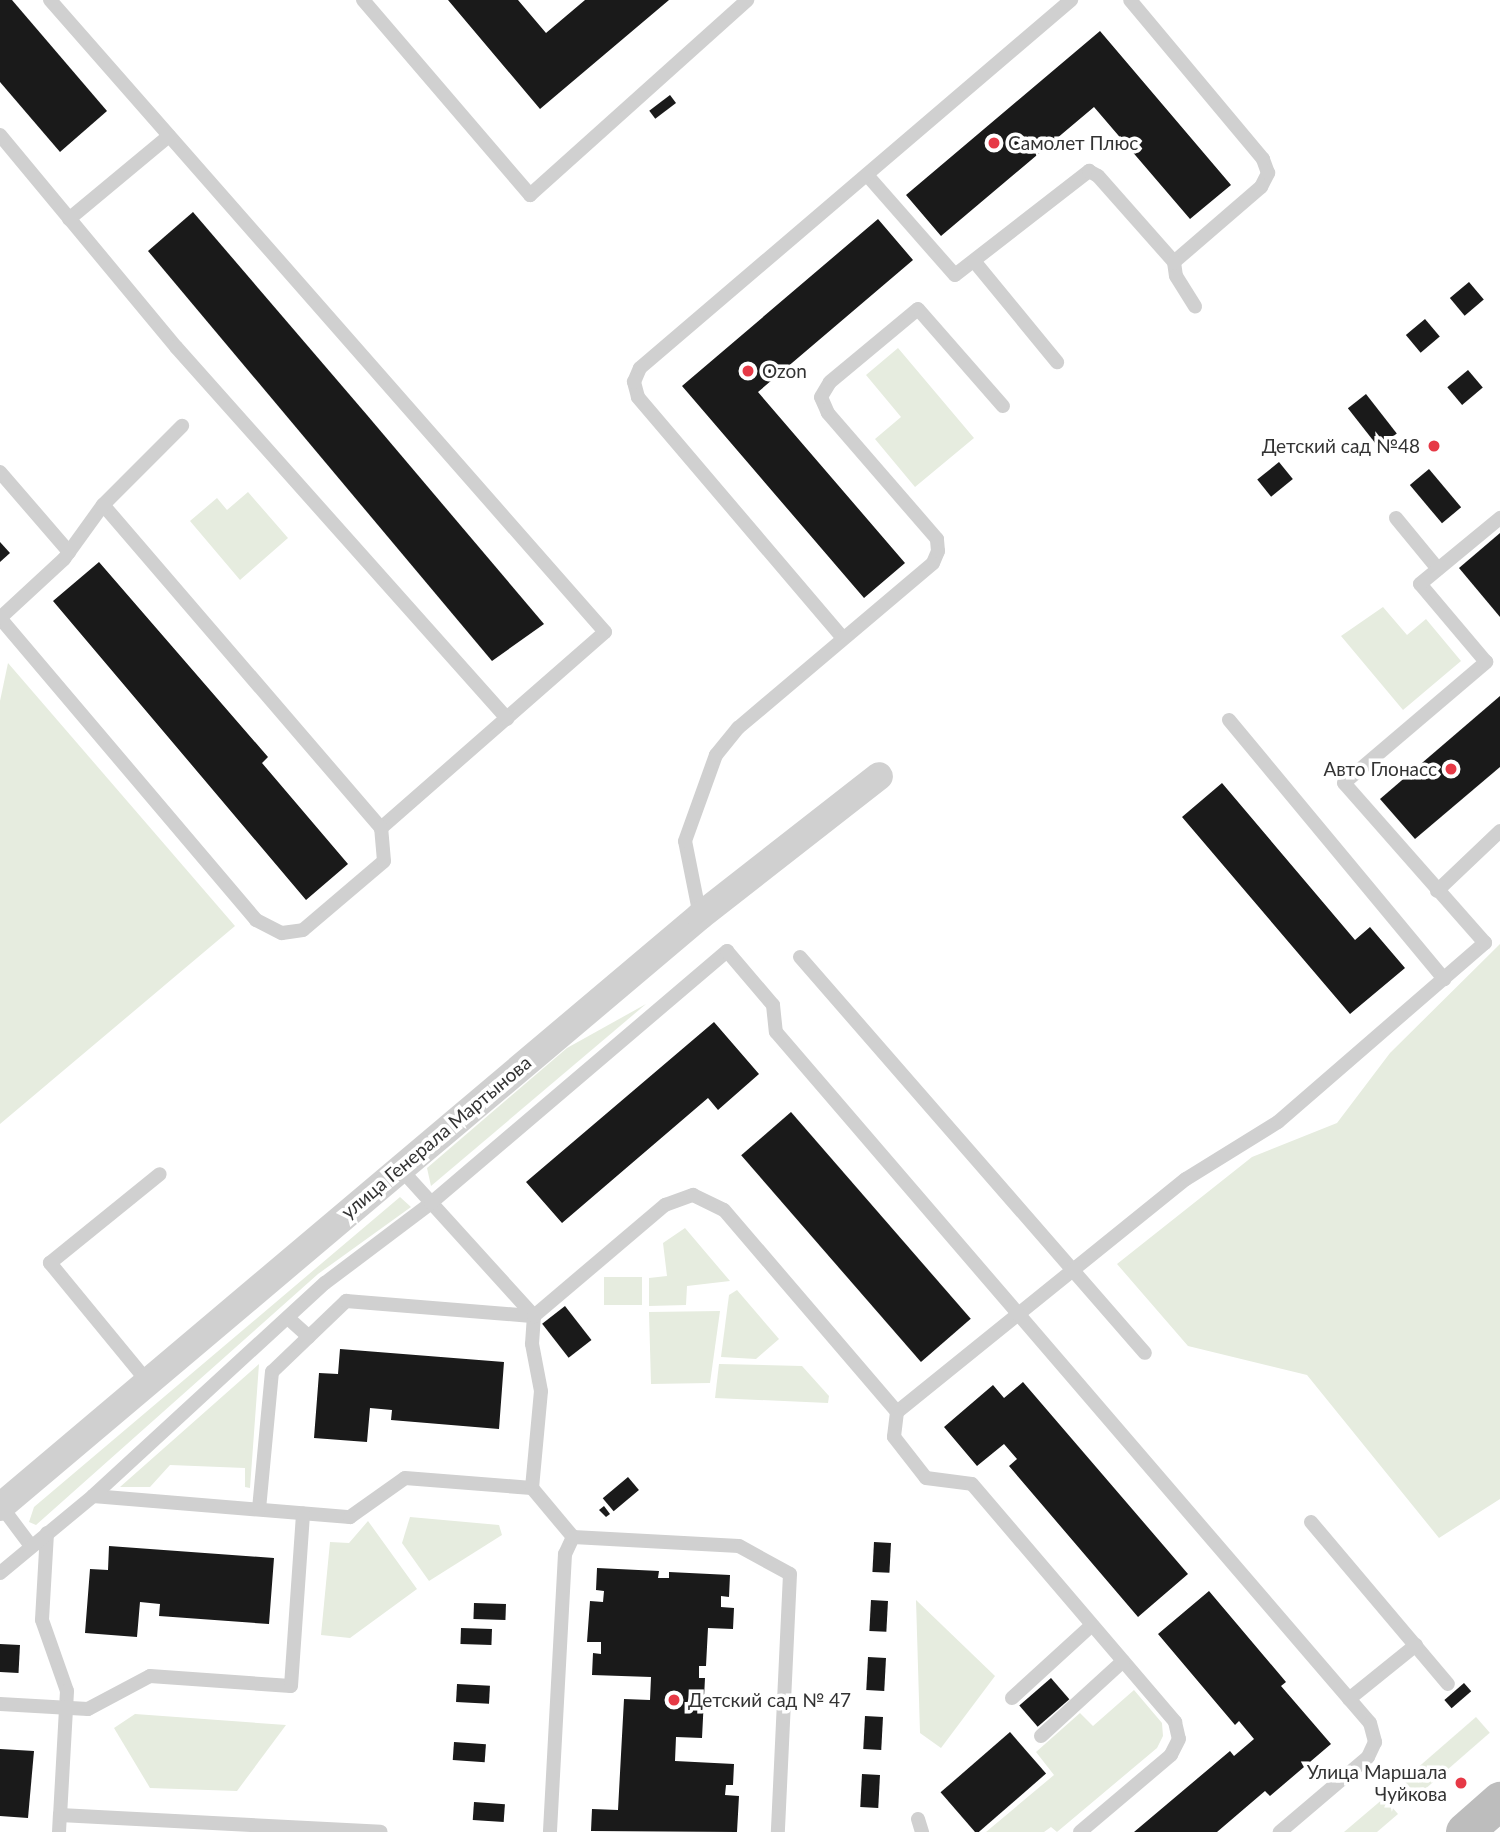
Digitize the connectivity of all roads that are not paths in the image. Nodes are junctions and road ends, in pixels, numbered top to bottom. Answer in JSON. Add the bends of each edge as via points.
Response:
{"nodes":[{"id":1,"x":50,"y":0,"type":"edge"},
{"id":2,"x":363,"y":0,"type":"edge"},
{"id":3,"x":747,"y":0,"type":"edge"},
{"id":4,"x":1071,"y":0,"type":"edge"},
{"id":5,"x":1130,"y":0,"type":"edge"},
{"id":6,"x":0,"y":135,"type":"edge"},
{"id":7,"x":169,"y":136,"type":"junction"},
{"id":8,"x":867,"y":175,"type":"junction"},
{"id":9,"x":69,"y":219,"type":"junction"},
{"id":10,"x":974,"y":261,"type":"junction"},
{"id":11,"x":1174,"y":262,"type":"junction"},
{"id":12,"x":1195,"y":306,"type":"dead end"},
{"id":13,"x":1057,"y":362,"type":"dead end"},
{"id":14,"x":1003,"y":406,"type":"dead end"},
{"id":15,"x":182,"y":426,"type":"dead end"},
{"id":16,"x":0,"y":472,"type":"edge"},
{"id":17,"x":103,"y":505,"type":"junction"},
{"id":18,"x":1395,"y":518,"type":"dead end"},
{"id":19,"x":1500,"y":518,"type":"edge"},
{"id":20,"x":69,"y":552,"type":"junction"},
{"id":21,"x":1438,"y":569,"type":"junction"},
{"id":22,"x":0,"y":618,"type":"edge"},
{"id":23,"x":842,"y":637,"type":"junction"},
{"id":24,"x":507,"y":719,"type":"junction"},
{"id":25,"x":1229,"y":720,"type":"dead end"},
{"id":26,"x":879,"y":776,"type":"dead end"},
{"id":27,"x":380,"y":828,"type":"junction"},
{"id":28,"x":1500,"y":831,"type":"edge"},
{"id":29,"x":1437,"y":891,"type":"junction"},
{"id":30,"x":700,"y":916,"type":"junction"},
{"id":31,"x":800,"y":957,"type":"dead end"},
{"id":32,"x":1444,"y":979,"type":"junction"},
{"id":33,"x":399,"y":1167,"type":"junction"},
{"id":34,"x":160,"y":1174,"type":"dead end"},
{"id":35,"x":431,"y":1203,"type":"junction"},
{"id":36,"x":1072,"y":1270,"type":"junction"},
{"id":37,"x":1017,"y":1313,"type":"junction"},
{"id":38,"x":534,"y":1316,"type":"junction"},
{"id":39,"x":288,"y":1318,"type":"junction"},
{"id":40,"x":309,"y":1337,"type":"junction"},
{"id":41,"x":1145,"y":1353,"type":"dead end"},
{"id":42,"x":147,"y":1381,"type":"junction"},
{"id":43,"x":897,"y":1412,"type":"junction"},
{"id":44,"x":532,"y":1488,"type":"junction"},
{"id":45,"x":93,"y":1496,"type":"junction"},
{"id":46,"x":1,"y":1506,"type":"edge"},
{"id":47,"x":259,"y":1509,"type":"junction"},
{"id":48,"x":303,"y":1513,"type":"junction"},
{"id":49,"x":1311,"y":1522,"type":"dead end"},
{"id":50,"x":47,"y":1533,"type":"junction"},
{"id":51,"x":573,"y":1537,"type":"junction"},
{"id":52,"x":31,"y":1546,"type":"junction"},
{"id":53,"x":0,"y":1573,"type":"edge"},
{"id":54,"x":1092,"y":1625,"type":"junction"},
{"id":55,"x":1416,"y":1645,"type":"junction"},
{"id":56,"x":1123,"y":1661,"type":"junction"},
{"id":57,"x":1448,"y":1684,"type":"dead end"},
{"id":58,"x":1012,"y":1698,"type":"dead end"},
{"id":59,"x":1349,"y":1699,"type":"junction"},
{"id":60,"x":0,"y":1704,"type":"edge"},
{"id":61,"x":67,"y":1709,"type":"junction"},
{"id":62,"x":1041,"y":1736,"type":"dead end"},
{"id":63,"x":1500,"y":1801,"type":"edge"},
{"id":64,"x":60,"y":1815,"type":"junction"},
{"id":65,"x":58,"y":1832,"type":"edge"},
{"id":66,"x":382,"y":1832,"type":"edge"},
{"id":67,"x":550,"y":1832,"type":"edge"},
{"id":68,"x":778,"y":1832,"type":"edge"},
{"id":69,"x":1080,"y":1832,"type":"edge"},
{"id":70,"x":1280,"y":1832,"type":"edge"},
{"id":71,"x":1465,"y":1832,"type":"edge"}],
"edges":[{"from":1,"to":7,"type":"lane"},
{"from":2,"to":3,"type":"lane","via":[[530,195]]},
{"from":4,"to":8,"type":"lane"},
{"from":5,"to":11,"type":"lane","via":[[1263,159],[1268,173],[1261,187]]},
{"from":6,"to":9,"type":"lane"},
{"from":7,"to":9,"type":"lane"},
{"from":7,"to":24,"type":"lane","via":[[605,632]]},
{"from":8,"to":10,"type":"lane","via":[[955,275]]},
{"from":8,"to":23,"type":"lane","via":[[640,368],[634,383],[638,397]]},
{"from":9,"to":24,"type":"lane","via":[[176,347]]},
{"from":10,"to":11,"type":"lane","via":[[1088,171],[1098,176]]},
{"from":10,"to":13,"type":"lane"},
{"from":11,"to":12,"type":"lane","via":[[1176,276]]},
{"from":14,"to":23,"type":"lane","via":[[918,309],[830,382],[821,397],[828,413],[937,539],[938,551],[933,563]]},
{"from":15,"to":17,"type":"lane"},
{"from":16,"to":20,"type":"lane"},
{"from":17,"to":20,"type":"lane"},
{"from":17,"to":27,"type":"lane"},
{"from":18,"to":21,"type":"lane"},
{"from":19,"to":21,"type":"lane"},
{"from":20,"to":22,"type":"lane"},
{"from":21,"to":29,"type":"lane","via":[[1420,584],[1486,662],[1344,783]]},
{"from":22,"to":27,"type":"lane","via":[[256,920],[282,933],[303,930],[384,861]]},
{"from":23,"to":30,"type":"lane","via":[[738,727],[716,755],[685,841]]},
{"from":24,"to":27,"type":"lane"},
{"from":25,"to":32,"type":"lane"},
{"from":26,"to":30,"type":"street","name":"улица Генерала Мартынова"},
{"from":28,"to":29,"type":"lane"},
{"from":29,"to":32,"type":"lane","via":[[1485,943]]},
{"from":30,"to":33,"type":"street","name":"улица Генерала Мартынова"},
{"from":31,"to":36,"type":"lane"},
{"from":32,"to":36,"type":"lane","via":[[1278,1122],[1186,1179]]},
{"from":33,"to":35,"type":"lane"},
{"from":33,"to":42,"type":"street","name":"улица Генерала Мартынова"},
{"from":34,"to":42,"type":"lane","via":[[50,1263]]},
{"from":35,"to":37,"type":"lane","via":[[727,951],[773,1005],[776,1032]]},
{"from":35,"to":38,"type":"lane"},
{"from":35,"to":39,"type":"lane","via":[[325,1283]]},
{"from":36,"to":37,"type":"lane"},
{"from":36,"to":41,"type":"lane"},
{"from":37,"to":43,"type":"lane"},
{"from":37,"to":59,"type":"lane"},
{"from":38,"to":40,"type":"lane","via":[[346,1301]]},
{"from":38,"to":43,"type":"lane","via":[[665,1205],[693,1195],[724,1210]]},
{"from":38,"to":44,"type":"lane","via":[[532,1344],[541,1391]]},
{"from":39,"to":40,"type":"lane"},
{"from":39,"to":45,"type":"lane"},
{"from":40,"to":47,"type":"lane","via":[[272,1372]]},
{"from":42,"to":46,"type":"street","name":"улица Генерала Мартынова"},
{"from":43,"to":54,"type":"lane","via":[[894,1437],[926,1478],[972,1484]]},
{"from":44,"to":48,"type":"lane","via":[[405,1478],[350,1517]]},
{"from":44,"to":51,"type":"lane"},
{"from":45,"to":47,"type":"lane"},
{"from":45,"to":50,"type":"lane"},
{"from":46,"to":52,"type":"lane"},
{"from":47,"to":48,"type":"lane"},
{"from":48,"to":61,"type":"lane","via":[[291,1686],[150,1676],[88,1709]]},
{"from":49,"to":55,"type":"lane"},
{"from":50,"to":52,"type":"lane"},
{"from":50,"to":61,"type":"lane","via":[[42,1620],[67,1691]]},
{"from":51,"to":67,"type":"lane","via":[[565,1554]]},
{"from":51,"to":68,"type":"lane","via":[[739,1546],[790,1574]]},
{"from":52,"to":53,"type":"lane"},
{"from":54,"to":56,"type":"lane"},
{"from":54,"to":58,"type":"lane"},
{"from":55,"to":57,"type":"lane"},
{"from":55,"to":59,"type":"lane"},
{"from":56,"to":62,"type":"lane"},
{"from":56,"to":69,"type":"lane","via":[[1175,1722],[1179,1740],[1171,1755]]},
{"from":59,"to":70,"type":"lane","via":[[1370,1723],[1375,1742],[1368,1757]]},
{"from":60,"to":61,"type":"lane"},
{"from":61,"to":64,"type":"lane"},
{"from":63,"to":71,"type":"main road"},
{"from":64,"to":65,"type":"lane"},
{"from":64,"to":66,"type":"lane"}]}
